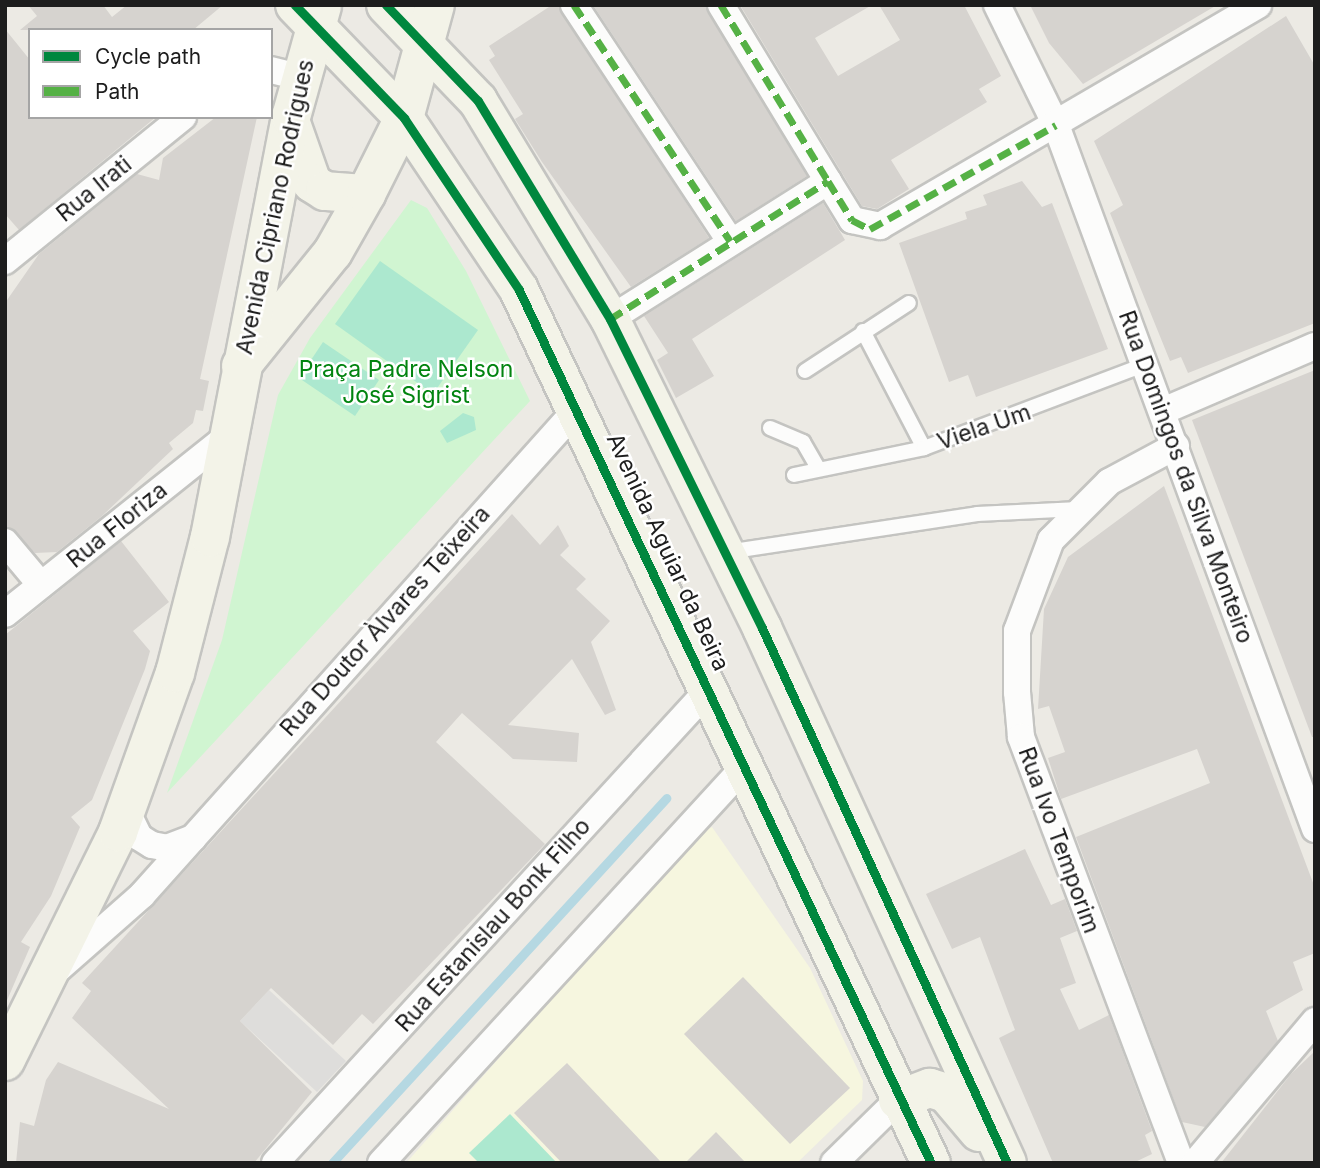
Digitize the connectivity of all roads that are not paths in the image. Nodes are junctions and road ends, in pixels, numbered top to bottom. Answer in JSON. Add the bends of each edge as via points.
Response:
{"nodes":[{"id":1,"x":386,"y":5,"type":"edge"},
{"id":2,"x":435,"y":5,"type":"edge"},
{"id":3,"x":575,"y":5,"type":"edge"},
{"id":4,"x":721,"y":5,"type":"edge"},
{"id":5,"x":997,"y":5,"type":"edge"},
{"id":6,"x":1258,"y":5,"type":"edge"},
{"id":7,"x":311,"y":12,"type":"edge"},
{"id":8,"x":428,"y":48,"type":"junction"},
{"id":9,"x":287,"y":74,"type":"edge"},
{"id":10,"x":291,"y":117,"type":"junction"},
{"id":11,"x":404,"y":118,"type":"junction"},
{"id":12,"x":181,"y":119,"type":"edge"},
{"id":13,"x":1056,"y":125,"type":"junction"},
{"id":14,"x":828,"y":181,"type":"junction"},
{"id":15,"x":366,"y":194,"type":"junction"},
{"id":16,"x":730,"y":241,"type":"junction"},
{"id":17,"x":5,"y":261,"type":"edge"},
{"id":18,"x":909,"y":303,"type":"dead end"},
{"id":19,"x":610,"y":319,"type":"junction"},
{"id":20,"x":863,"y":331,"type":"junction"},
{"id":21,"x":1315,"y":346,"type":"edge"},
{"id":22,"x":1144,"y":365,"type":"junction"},
{"id":23,"x":240,"y":367,"type":"junction"},
{"id":24,"x":806,"y":370,"type":"dead end"},
{"id":25,"x":578,"y":408,"type":"junction"},
{"id":26,"x":1163,"y":411,"type":"junction"},
{"id":27,"x":770,"y":428,"type":"dead end"},
{"id":28,"x":229,"y":436,"type":"junction"},
{"id":29,"x":1176,"y":446,"type":"junction"},
{"id":30,"x":924,"y":448,"type":"junction"},
{"id":31,"x":818,"y":468,"type":"junction"},
{"id":32,"x":794,"y":475,"type":"dead end"},
{"id":33,"x":1079,"y":509,"type":"junction"},
{"id":34,"x":5,"y":542,"type":"edge"},
{"id":35,"x":725,"y":552,"type":"junction"},
{"id":36,"x":41,"y":585,"type":"junction"},
{"id":37,"x":5,"y":614,"type":"edge"},
{"id":38,"x":710,"y":687,"type":"junction"},
{"id":39,"x":747,"y":764,"type":"junction"},
{"id":40,"x":126,"y":810,"type":"junction"},
{"id":41,"x":1315,"y":829,"type":"edge"},
{"id":42,"x":195,"y":837,"type":"junction"},
{"id":43,"x":45,"y":980,"type":"junction"},
{"id":44,"x":16,"y":1012,"type":"edge"},
{"id":45,"x":1315,"y":1021,"type":"edge"},
{"id":46,"x":5,"y":1061,"type":"edge"},
{"id":47,"x":898,"y":1100,"type":"junction"},
{"id":48,"x":1001,"y":1152,"type":"edge"},
{"id":49,"x":275,"y":1163,"type":"edge"},
{"id":50,"x":381,"y":1163,"type":"edge"},
{"id":51,"x":834,"y":1163,"type":"edge"},
{"id":52,"x":931,"y":1163,"type":"edge"},
{"id":53,"x":1181,"y":1163,"type":"edge"},
{"id":54,"x":1195,"y":1163,"type":"edge"}],
"edges":[{"from":1,"to":8,"type":"main road"},
{"from":2,"to":8,"type":"main road","name":"Avenida Cipriano Rodrigues"},
{"from":3,"to":16,"type":"street"},
{"from":4,"to":14,"type":"street"},
{"from":5,"to":13,"type":"street","name":"Rua Domingos da Silva Monteiro"},
{"from":6,"to":13,"type":"street"},
{"from":7,"to":9,"type":"main road","name":"Avenida Cipriano Rodrigues"},
{"from":7,"to":11,"type":"main road","name":"Avenida Aguiar da Beira"},
{"from":8,"to":11,"type":"main road","name":"Avenida Cipriano Rodrigues"},
{"from":8,"to":19,"type":"main road","via":[[499,132]]},
{"from":9,"to":10,"type":"main road","name":"Avenida Cipriano Rodrigues"},
{"from":10,"to":15,"type":"main road","via":[[294,142],[312,183],[325,191]]},
{"from":10,"to":23,"type":"main road","name":"Avenida Cipriano Rodrigues"},
{"from":11,"to":15,"type":"main road","name":"Avenida Cipriano Rodrigues"},
{"from":11,"to":25,"type":"main road","name":"Avenida Aguiar da Beira","via":[[519,290]]},
{"from":12,"to":17,"type":"street","name":"Rua Irati"},
{"from":13,"to":14,"type":"street","via":[[870,229],[852,220]]},
{"from":13,"to":22,"type":"street","name":"Rua Domingos da Silva Monteiro"},
{"from":14,"to":16,"type":"street"},
{"from":15,"to":23,"type":"main road","name":"Avenida Cipriano Rodrigues","via":[[332,252]]},
{"from":16,"to":19,"type":"street"},
{"from":18,"to":20,"type":"lane"},
{"from":19,"to":35,"type":"main road"},
{"from":20,"to":24,"type":"lane"},
{"from":20,"to":30,"type":"lane"},
{"from":21,"to":26,"type":"street"},
{"from":22,"to":26,"type":"street","name":"Rua Domingos da Silva Monteiro"},
{"from":22,"to":30,"type":"lane","name":"Viela Um"},
{"from":23,"to":28,"type":"main road","name":"Avenida Cipriano Rodrigues"},
{"from":25,"to":38,"type":"main road","name":"Avenida Aguiar da Beira"},
{"from":25,"to":42,"type":"street","name":"Rua Doutor Àlvares Teixeira"},
{"from":26,"to":29,"type":"street","name":"Rua Domingos da Silva Monteiro"},
{"from":27,"to":31,"type":"lane","via":[[803,442]]},
{"from":28,"to":36,"type":"street","name":"Rua Floriza"},
{"from":28,"to":40,"type":"main road","name":"Avenida Cipriano Rodrigues","via":[[196,602]]},
{"from":29,"to":33,"type":"street","name":"Rua Ivo Temporim","via":[[1131,467]]},
{"from":29,"to":41,"type":"street","name":"Rua Domingos da Silva Monteiro"},
{"from":30,"to":31,"type":"lane","name":"Viela Um"},
{"from":31,"to":32,"type":"lane","name":"Viela Um"},
{"from":33,"to":35,"type":"lane","via":[[977,514]]},
{"from":33,"to":53,"type":"street","name":"Rua Ivo Temporim","via":[[1051,540],[1017,631],[1021,737]]},
{"from":34,"to":36,"type":"street"},
{"from":35,"to":48,"type":"main road"},
{"from":36,"to":37,"type":"street","name":"Rua Floriza"},
{"from":38,"to":39,"type":"main road","name":"Avenida Aguiar da Beira"},
{"from":38,"to":49,"type":"street","name":"Rua Estanislau Bonk Filho"},
{"from":39,"to":47,"type":"main road","name":"Avenida Aguiar da Beira"},
{"from":39,"to":50,"type":"street"},
{"from":40,"to":42,"type":"street","via":[[139,837],[152,845],[167,848]]},
{"from":40,"to":43,"type":"main road","name":"Avenida Cipriano Rodrigues"},
{"from":42,"to":43,"type":"street","name":"Rua Doutor Àlvares Teixeira","via":[[142,895]]},
{"from":43,"to":44,"type":"main road","name":"Avenida Cipriano Rodrigues"},
{"from":44,"to":46,"type":"main road","name":"Avenida Cipriano Rodrigues"},
{"from":45,"to":54,"type":"street"},
{"from":47,"to":48,"type":"main road","via":[[930,1088],[946,1093],[975,1130]]},
{"from":47,"to":51,"type":"street"},
{"from":47,"to":52,"type":"main road","name":"Avenida Aguiar da Beira"}]}
